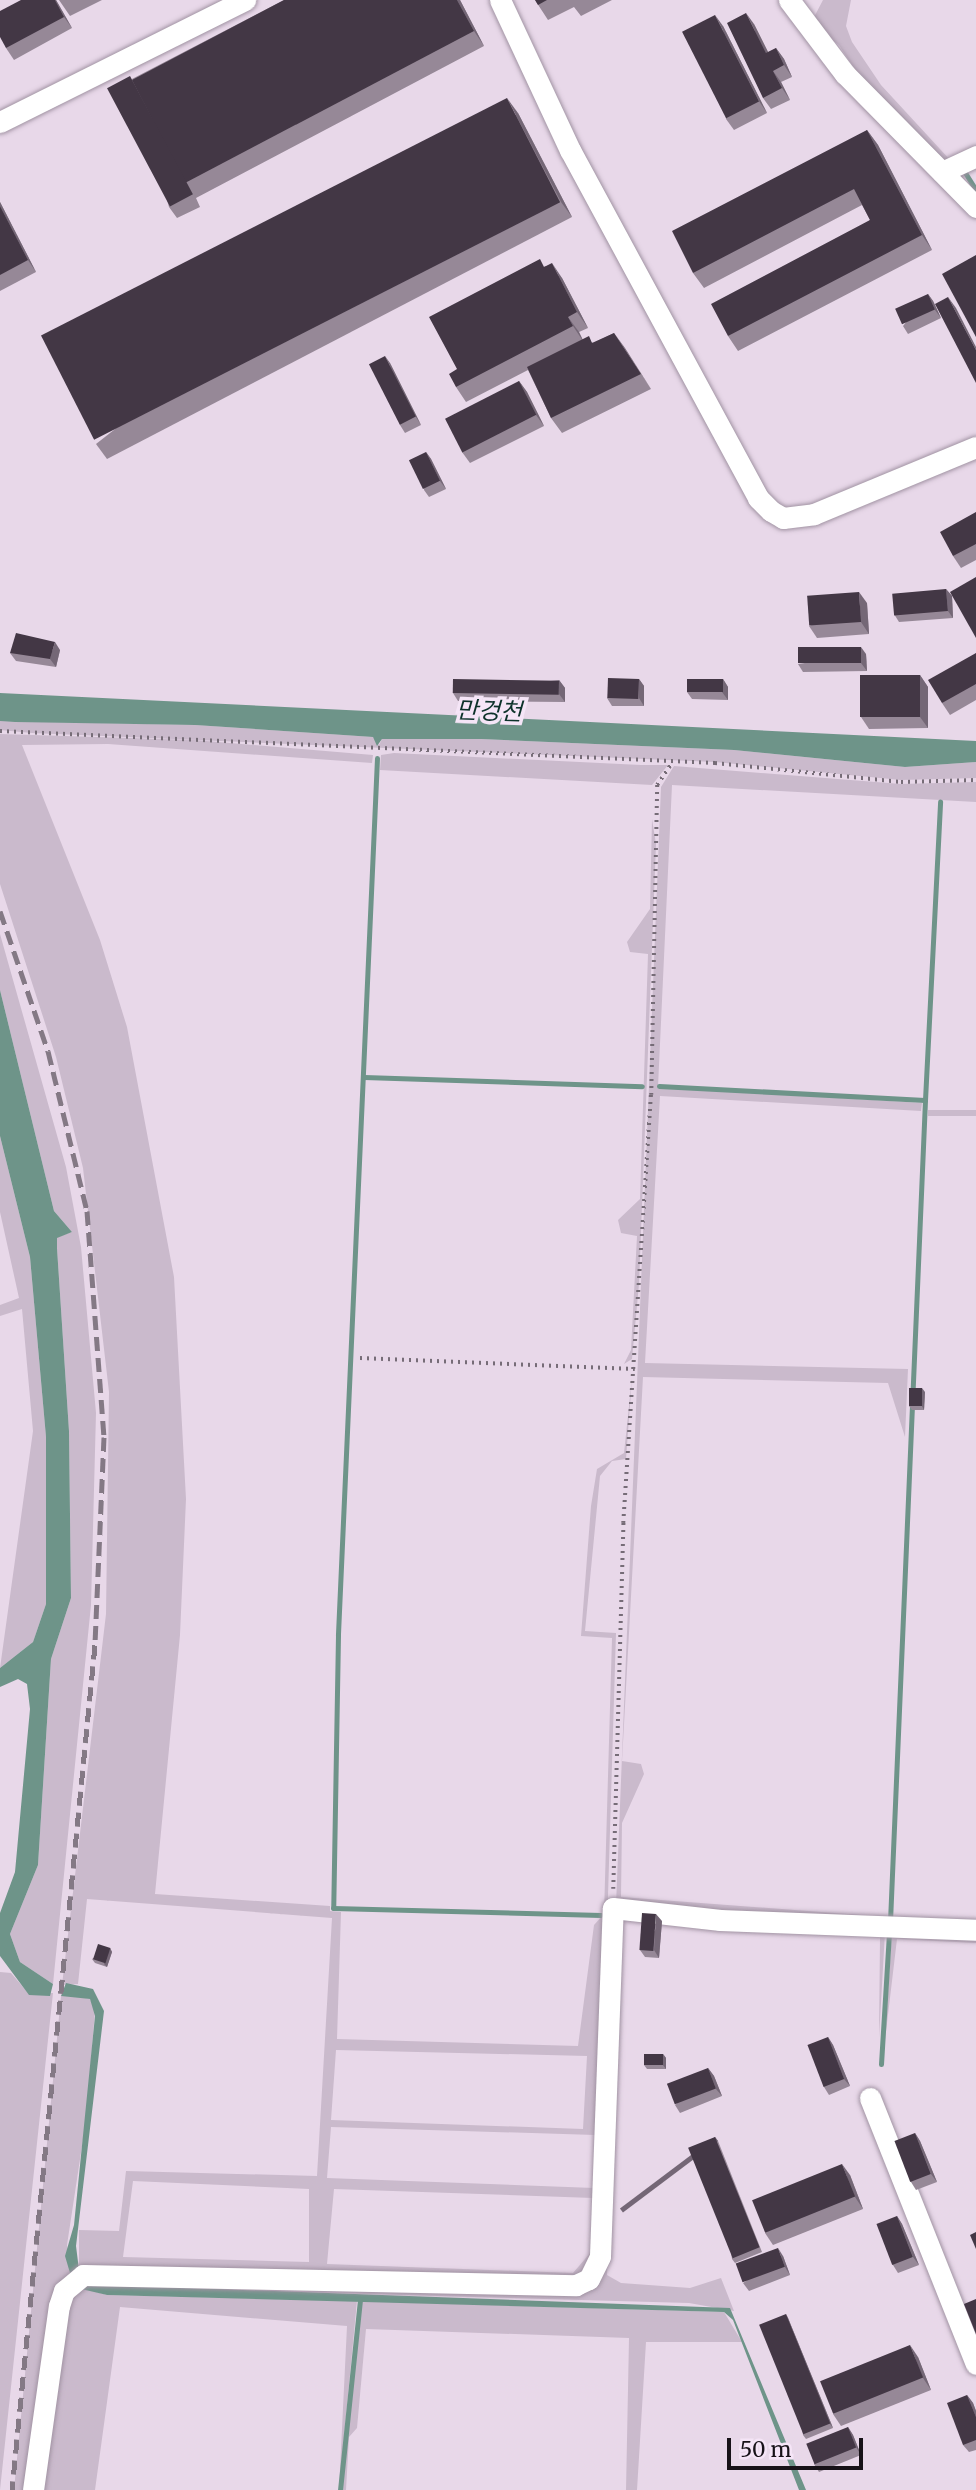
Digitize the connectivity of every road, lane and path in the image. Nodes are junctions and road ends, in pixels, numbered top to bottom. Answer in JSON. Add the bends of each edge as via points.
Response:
{"nodes":[{"id":1,"x":245,"y":0,"type":"edge"},
{"id":2,"x":500,"y":0,"type":"edge"},
{"id":3,"x":789,"y":0,"type":"edge"},
{"id":4,"x":0,"y":122,"type":"edge"},
{"id":5,"x":976,"y":156,"type":"edge"},
{"id":6,"x":942,"y":172,"type":"junction"},
{"id":7,"x":976,"y":207,"type":"edge"},
{"id":8,"x":976,"y":447,"type":"edge"},
{"id":9,"x":0,"y":731,"type":"edge"},
{"id":10,"x":672,"y":763,"type":"junction"},
{"id":11,"x":976,"y":780,"type":"edge"},
{"id":12,"x":360,"y":1358,"type":"dead end"},
{"id":13,"x":635,"y":1369,"type":"junction"},
{"id":14,"x":613,"y":1908,"type":"junction"},
{"id":15,"x":976,"y":1930,"type":"edge"},
{"id":16,"x":870,"y":2098,"type":"dead end"},
{"id":17,"x":976,"y":2364,"type":"edge"},
{"id":18,"x":33,"y":2490,"type":"edge"}],
"edges":[{"from":1,"to":4,"type":"street"},
{"from":2,"to":8,"type":"street","via":[[570,150],[758,498],[783,518],[814,514]]},
{"from":3,"to":6,"type":"street","via":[[845,74]]},
{"from":5,"to":6,"type":"street"},
{"from":6,"to":7,"type":"street"},
{"from":9,"to":10,"type":"path"},
{"from":10,"to":11,"type":"path","via":[[901,782]]},
{"from":10,"to":13,"type":"path","via":[[657,785],[650,1109]]},
{"from":12,"to":13,"type":"path"},
{"from":13,"to":14,"type":"path","via":[[618,1636]]},
{"from":14,"to":15,"type":"street","via":[[720,1920]]},
{"from":14,"to":18,"type":"street","via":[[600,2256],[589,2279],[576,2285],[83,2275],[64,2291],[59,2306]]},
{"from":16,"to":17,"type":"street"}]}
